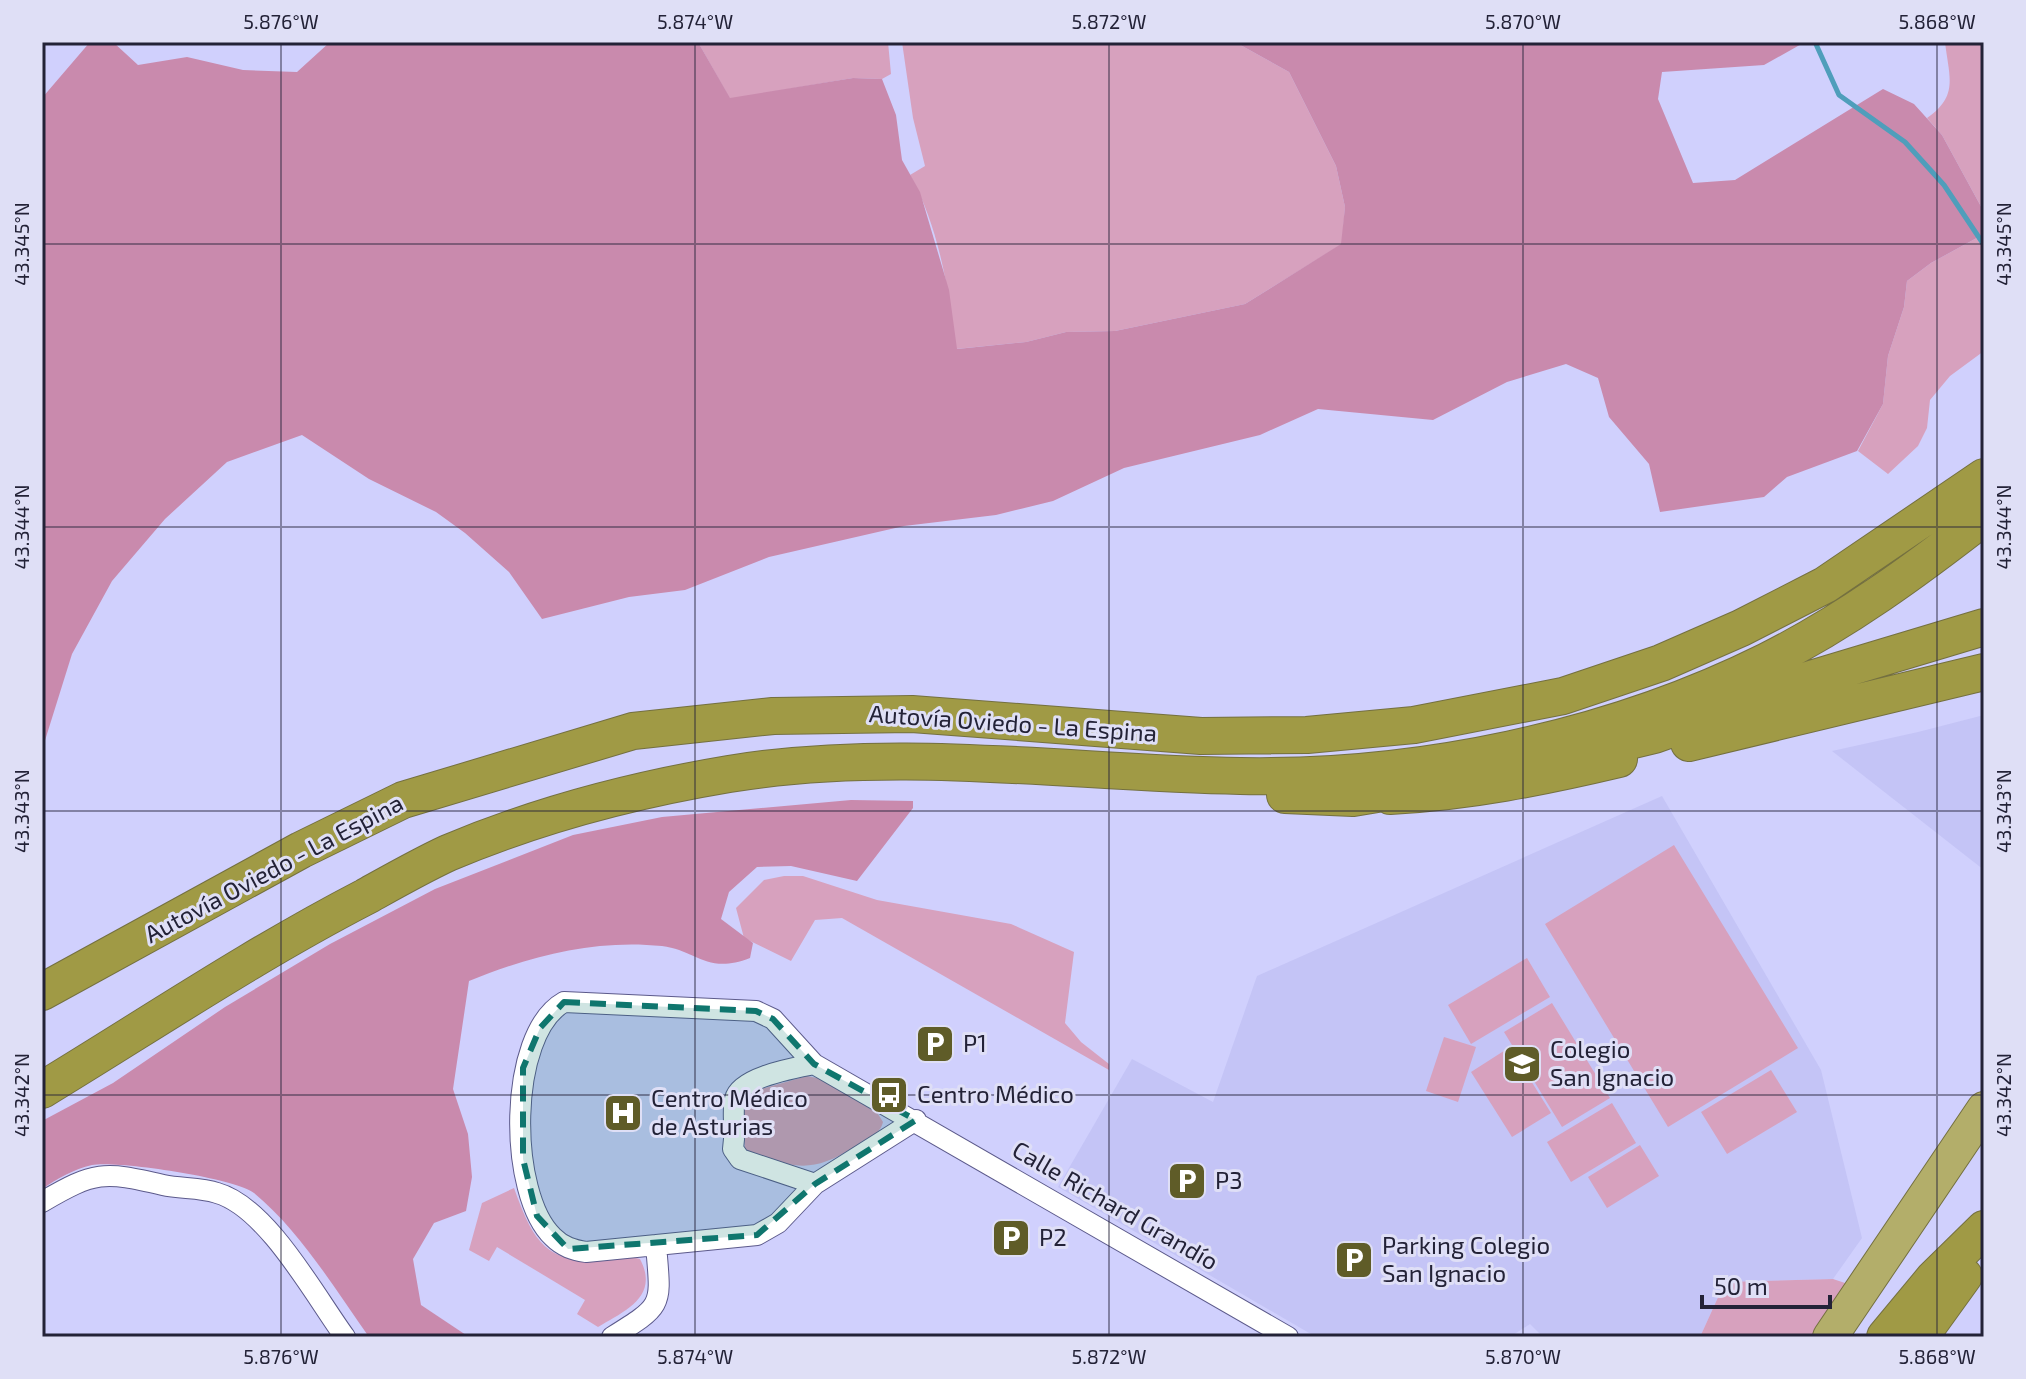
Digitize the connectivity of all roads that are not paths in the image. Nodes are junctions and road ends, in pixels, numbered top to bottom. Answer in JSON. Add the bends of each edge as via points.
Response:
{"nodes":[{"id":1,"x":1984,"y":477,"type":"edge"},
{"id":2,"x":1984,"y":517,"type":"edge"},
{"id":3,"x":1984,"y":627,"type":"edge"},
{"id":4,"x":1984,"y":672,"type":"edge"},
{"id":5,"x":736,"y":773,"type":"junction"},
{"id":6,"x":1353,"y":798,"type":"junction"},
{"id":7,"x":42,"y":992,"type":"edge"},
{"id":8,"x":814,"y":1064,"type":"junction"},
{"id":9,"x":42,"y":1090,"type":"edge"},
{"id":10,"x":1984,"y":1109,"type":"edge"},
{"id":11,"x":916,"y":1120,"type":"junction"},
{"id":12,"x":1984,"y":1133,"type":"edge"},
{"id":13,"x":815,"y":1184,"type":"junction"},
{"id":14,"x":42,"y":1202,"type":"edge"},
{"id":15,"x":1984,"y":1229,"type":"edge"},
{"id":16,"x":656,"y":1245,"type":"junction"},
{"id":17,"x":1888,"y":1249,"type":"junction"},
{"id":18,"x":1984,"y":1249,"type":"edge"},
{"id":19,"x":1262,"y":1331,"type":"edge"},
{"id":20,"x":345,"y":1337,"type":"edge"},
{"id":21,"x":612,"y":1337,"type":"edge"},
{"id":22,"x":1288,"y":1337,"type":"edge"},
{"id":23,"x":1830,"y":1337,"type":"edge"},
{"id":24,"x":1885,"y":1337,"type":"edge"},
{"id":25,"x":1920,"y":1337,"type":"edge"}],
"edges":[{"from":1,"to":7,"type":"highway","name":"Autovía Oviedo - La Espina","via":[[1825,585],[1661,663],[1563,696],[1414,725],[1307,735],[1186,735],[912,714],[773,716],[633,731],[403,800]]},
{"from":2,"to":5,"type":"highway","via":[[1919,568],[1767,661],[1588,729],[1479,754],[1380,769],[1244,776],[901,760]]},
{"from":3,"to":6,"type":"highway","via":[[1811,679],[1654,735],[1498,774]]},
{"from":4,"to":6,"type":"highway","via":[[1531,780],[1437,794]]},
{"from":5,"to":6,"type":"highway","via":[[1015,779]]},
{"from":5,"to":9,"type":"highway","via":[[547,817],[446,854],[277,942]]},
{"from":8,"to":11,"type":"street","name":"Calle Richard Grandío"},
{"from":8,"to":13,"type":"street","via":[[742,1086],[735,1098],[733,1149],[740,1159]]},
{"from":8,"to":16,"type":"street","name":"Calle Richard Grandío","via":[[773,1019],[756,1011],[578,1000],[552,1009],[523,1068],[523,1159],[537,1216],[568,1249]]},
{"from":10,"to":17,"type":"highway"},
{"from":11,"to":13,"type":"street"},
{"from":11,"to":19,"type":"street","name":"Calle Richard Grandío"},
{"from":12,"to":17,"type":"highway"},
{"from":13,"to":16,"type":"street","via":[[778,1223],[757,1235]]},
{"from":14,"to":20,"type":"street","via":[[93,1175],[217,1192],[242,1204],[264,1225]]},
{"from":15,"to":24,"type":"highway"},
{"from":16,"to":21,"type":"street","via":[[659,1301],[651,1313]]},
{"from":17,"to":23,"type":"highway"},
{"from":18,"to":25,"type":"highway"},
{"from":19,"to":22,"type":"street","name":"Calle Richard Grandío"}]}
